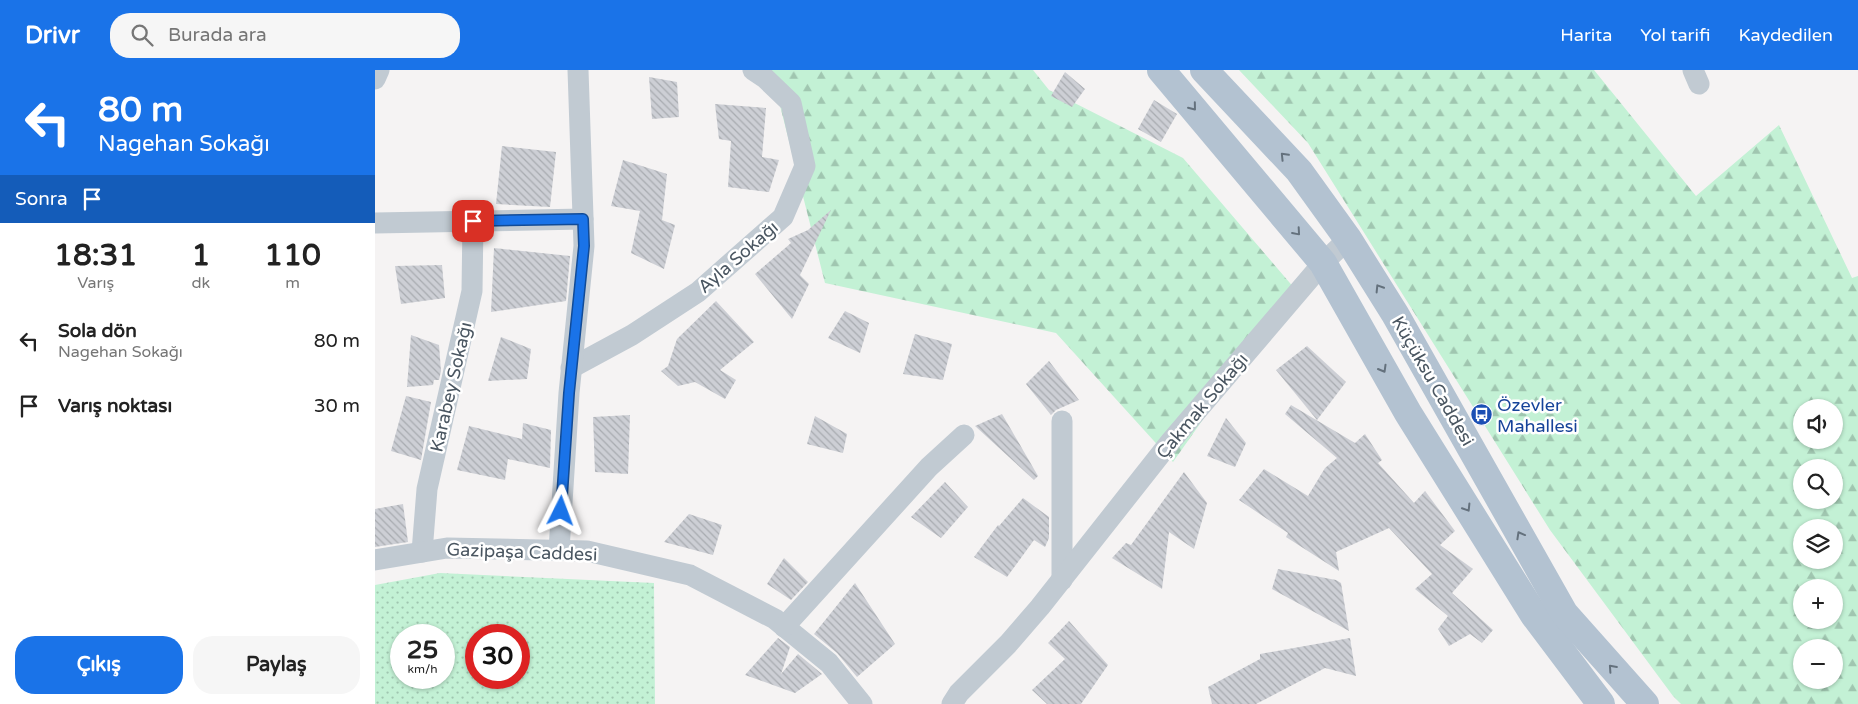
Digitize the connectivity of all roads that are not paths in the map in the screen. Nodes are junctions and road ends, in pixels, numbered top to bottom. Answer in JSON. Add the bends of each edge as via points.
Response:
{"nodes":[{"id":1,"x":379,"y":70,"type":"edge"},
{"id":2,"x":578,"y":70,"type":"edge"},
{"id":3,"x":753,"y":70,"type":"edge"},
{"id":4,"x":1161,"y":70,"type":"edge"},
{"id":5,"x":1204,"y":70,"type":"edge"},
{"id":6,"x":375,"y":79,"type":"edge"},
{"id":7,"x":583,"y":219,"type":"junction"},
{"id":8,"x":473,"y":221,"type":"junction"},
{"id":9,"x":375,"y":223,"type":"edge"},
{"id":10,"x":1348,"y":239,"type":"junction"},
{"id":11,"x":1323,"y":263,"type":"junction"},
{"id":12,"x":571,"y":368,"type":"junction"},
{"id":13,"x":1062,"y":421,"type":"dead end"},
{"id":14,"x":964,"y":435,"type":"dead end"},
{"id":15,"x":559,"y":550,"type":"junction"},
{"id":16,"x":422,"y":552,"type":"junction"},
{"id":17,"x":375,"y":560,"type":"edge"},
{"id":18,"x":1062,"y":580,"type":"junction"},
{"id":19,"x":785,"y":627,"type":"junction"},
{"id":20,"x":862,"y":704,"type":"edge"},
{"id":21,"x":952,"y":704,"type":"edge"},
{"id":22,"x":1601,"y":704,"type":"edge"},
{"id":23,"x":1645,"y":704,"type":"edge"}],
"edges":[{"from":1,"to":6,"type":"street"},
{"from":2,"to":7,"type":"street"},
{"from":3,"to":12,"type":"street","name":"Ayla Sokağı","via":[[791,103],[805,166],[783,217],[698,292],[632,335]]},
{"from":4,"to":11,"type":"main road","name":"Küçüksu Caddesi","one_way":true},
{"from":10,"to":5,"type":"main road","name":"Küçüksu Caddesi","one_way":true,"via":[[1299,171]]},
{"from":7,"to":8,"type":"street"},
{"from":7,"to":12,"type":"street","via":[[584,246]]},
{"from":8,"to":9,"type":"street"},
{"from":8,"to":16,"type":"street","name":"Karabey Sokağı","via":[[472,291],[427,488]]},
{"from":10,"to":11,"type":"street","name":"Çakmak Sokağı"},
{"from":23,"to":10,"type":"main road","name":"Küçüksu Caddesi","one_way":true,"via":[[1564,613],[1395,314]]},
{"from":11,"to":18,"type":"street","name":"Çakmak Sokağı","via":[[1171,441]]},
{"from":11,"to":22,"type":"main road","name":"Küçüksu Caddesi","one_way":true,"via":[[1408,413],[1534,615]]},
{"from":12,"to":15,"type":"street"},
{"from":13,"to":18,"type":"street"},
{"from":14,"to":19,"type":"street","via":[[929,467]]},
{"from":15,"to":16,"type":"street","name":"Gazipaşa Caddesi","via":[[447,548]]},
{"from":15,"to":19,"type":"street","name":"Gazipaşa Caddesi","via":[[587,551],[690,575]]},
{"from":16,"to":17,"type":"street","name":"Gazipaşa Caddesi"},
{"from":18,"to":21,"type":"street","name":"Çakmak Sokağı"},
{"from":19,"to":20,"type":"street","name":"Gazipaşa Caddesi","via":[[829,663]]}]}
